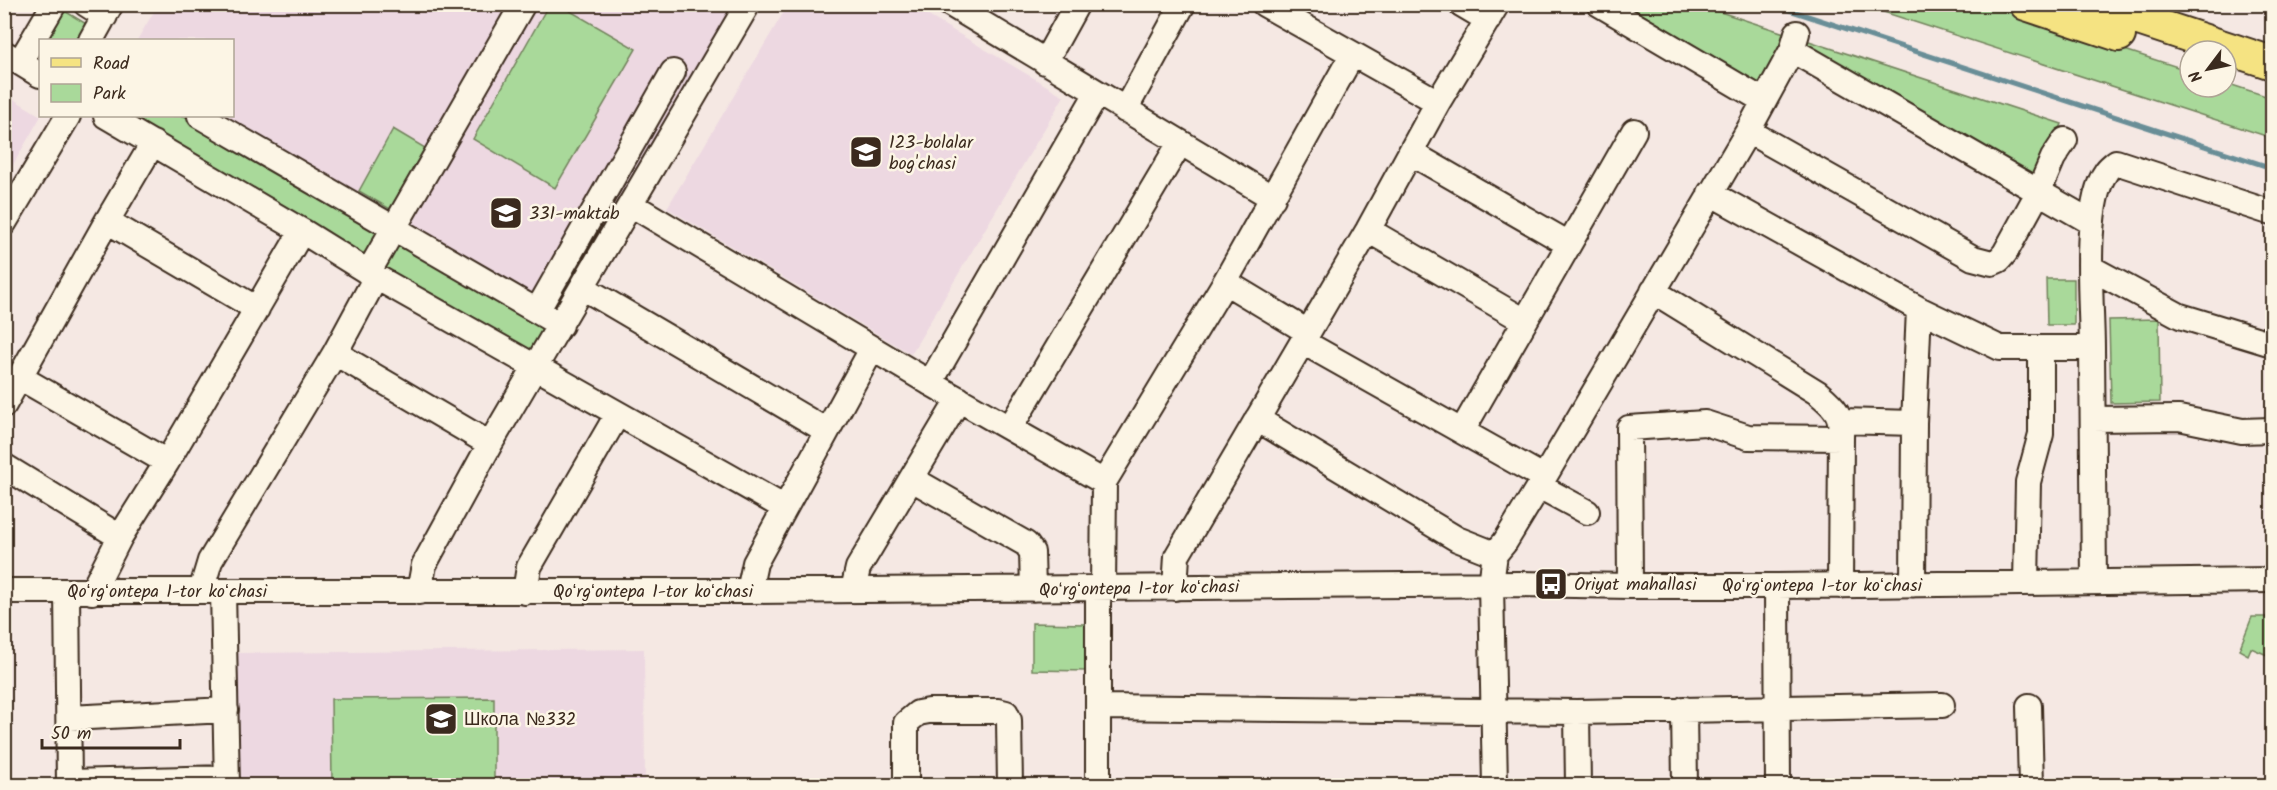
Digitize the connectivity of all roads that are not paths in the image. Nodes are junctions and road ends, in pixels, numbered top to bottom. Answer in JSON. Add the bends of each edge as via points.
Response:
{"nodes":[{"id":1,"x":54,"y":4,"type":"edge"},
{"id":2,"x":524,"y":4,"type":"edge"},
{"id":3,"x":748,"y":4,"type":"edge"},
{"id":4,"x":950,"y":4,"type":"edge"},
{"id":5,"x":1077,"y":4,"type":"edge"},
{"id":6,"x":1183,"y":4,"type":"edge"},
{"id":7,"x":1264,"y":4,"type":"edge"},
{"id":8,"x":1461,"y":4,"type":"edge"},
{"id":9,"x":1599,"y":4,"type":"edge"},
{"id":10,"x":2026,"y":4,"type":"edge"},
{"id":11,"x":101,"y":8,"type":"edge"},
{"id":12,"x":1492,"y":12,"type":"edge"},
{"id":13,"x":2110,"y":13,"type":"edge"},
{"id":14,"x":91,"y":39,"type":"edge"},
{"id":15,"x":2178,"y":51,"type":"edge"},
{"id":16,"x":1352,"y":55,"type":"junction"},
{"id":17,"x":12,"y":58,"type":"edge"},
{"id":18,"x":1045,"y":62,"type":"junction"},
{"id":19,"x":2272,"y":63,"type":"edge"},
{"id":20,"x":673,"y":72,"type":"dead end"},
{"id":21,"x":39,"y":74,"type":"edge"},
{"id":22,"x":2238,"y":74,"type":"edge"},
{"id":23,"x":2272,"y":85,"type":"edge"},
{"id":24,"x":1097,"y":93,"type":"junction"},
{"id":25,"x":1764,"y":101,"type":"junction"},
{"id":26,"x":1438,"y":102,"type":"junction"},
{"id":27,"x":1125,"y":110,"type":"junction"},
{"id":28,"x":67,"y":117,"type":"edge"},
{"id":29,"x":108,"y":117,"type":"edge"},
{"id":30,"x":202,"y":117,"type":"edge"},
{"id":31,"x":1634,"y":131,"type":"dead end"},
{"id":32,"x":1748,"y":131,"type":"junction"},
{"id":33,"x":2065,"y":140,"type":"dead end"},
{"id":34,"x":153,"y":143,"type":"junction"},
{"id":35,"x":1180,"y":143,"type":"junction"},
{"id":36,"x":1411,"y":153,"type":"junction"},
{"id":37,"x":2039,"y":191,"type":"junction"},
{"id":38,"x":1710,"y":193,"type":"junction"},
{"id":39,"x":1273,"y":198,"type":"junction"},
{"id":40,"x":632,"y":205,"type":"junction"},
{"id":41,"x":2272,"y":213,"type":"edge"},
{"id":42,"x":106,"y":221,"type":"junction"},
{"id":43,"x":2091,"y":222,"type":"junction"},
{"id":44,"x":4,"y":223,"type":"edge"},
{"id":45,"x":394,"y":229,"type":"junction"},
{"id":46,"x":1368,"y":230,"type":"junction"},
{"id":47,"x":302,"y":231,"type":"junction"},
{"id":48,"x":1569,"y":244,"type":"junction"},
{"id":49,"x":2091,"y":268,"type":"junction"},
{"id":50,"x":372,"y":275,"type":"junction"},
{"id":51,"x":1225,"y":282,"type":"junction"},
{"id":52,"x":582,"y":288,"type":"junction"},
{"id":53,"x":1653,"y":291,"type":"junction"},
{"id":54,"x":257,"y":309,"type":"junction"},
{"id":55,"x":1919,"y":309,"type":"junction"},
{"id":56,"x":537,"y":311,"type":"junction"},
{"id":57,"x":1525,"y":321,"type":"junction"},
{"id":58,"x":561,"y":325,"type":"junction"},
{"id":59,"x":1305,"y":337,"type":"junction"},
{"id":60,"x":2272,"y":343,"type":"edge"},
{"id":61,"x":2041,"y":348,"type":"junction"},
{"id":62,"x":2092,"y":348,"type":"junction"},
{"id":63,"x":872,"y":349,"type":"junction"},
{"id":64,"x":335,"y":353,"type":"junction"},
{"id":65,"x":535,"y":368,"type":"junction"},
{"id":66,"x":21,"y":378,"type":"junction"},
{"id":67,"x":930,"y":383,"type":"junction"},
{"id":68,"x":959,"y":399,"type":"junction"},
{"id":69,"x":4,"y":405,"type":"edge"},
{"id":70,"x":617,"y":415,"type":"junction"},
{"id":71,"x":1257,"y":419,"type":"junction"},
{"id":72,"x":2093,"y":419,"type":"junction"},
{"id":73,"x":1914,"y":423,"type":"junction"},
{"id":74,"x":1010,"y":428,"type":"junction"},
{"id":75,"x":1841,"y":429,"type":"junction"},
{"id":76,"x":2272,"y":430,"type":"edge"},
{"id":77,"x":827,"y":431,"type":"junction"},
{"id":78,"x":1462,"y":431,"type":"junction"},
{"id":79,"x":490,"y":444,"type":"junction"},
{"id":80,"x":167,"y":462,"type":"junction"},
{"id":81,"x":4,"y":466,"type":"edge"},
{"id":82,"x":912,"y":479,"type":"junction"},
{"id":83,"x":1104,"y":482,"type":"junction"},
{"id":84,"x":1541,"y":482,"type":"junction"},
{"id":85,"x":785,"y":508,"type":"junction"},
{"id":86,"x":1587,"y":512,"type":"dead end"},
{"id":87,"x":120,"y":537,"type":"junction"},
{"id":88,"x":1495,"y":554,"type":"junction"},
{"id":89,"x":2272,"y":580,"type":"edge"},
{"id":90,"x":2094,"y":582,"type":"junction"},
{"id":91,"x":1491,"y":584,"type":"junction"},
{"id":92,"x":2026,"y":584,"type":"junction"},
{"id":93,"x":1913,"y":585,"type":"junction"},
{"id":94,"x":1630,"y":586,"type":"junction"},
{"id":95,"x":1777,"y":586,"type":"junction"},
{"id":96,"x":1840,"y":586,"type":"junction"},
{"id":97,"x":1175,"y":588,"type":"junction"},
{"id":98,"x":1033,"y":589,"type":"junction"},
{"id":99,"x":1100,"y":589,"type":"junction"},
{"id":100,"x":853,"y":590,"type":"junction"},
{"id":101,"x":4,"y":591,"type":"edge"},
{"id":102,"x":67,"y":591,"type":"junction"},
{"id":103,"x":212,"y":591,"type":"junction"},
{"id":104,"x":748,"y":591,"type":"junction"},
{"id":105,"x":92,"y":592,"type":"junction"},
{"id":106,"x":419,"y":592,"type":"junction"},
{"id":107,"x":525,"y":592,"type":"junction"},
{"id":108,"x":1942,"y":705,"type":"dead end"},
{"id":109,"x":2028,"y":706,"type":"dead end"},
{"id":110,"x":1098,"y":707,"type":"junction"},
{"id":111,"x":1777,"y":707,"type":"junction"},
{"id":112,"x":1684,"y":709,"type":"junction"},
{"id":113,"x":226,"y":710,"type":"junction"},
{"id":114,"x":1495,"y":711,"type":"junction"},
{"id":115,"x":1577,"y":712,"type":"junction"},
{"id":116,"x":69,"y":718,"type":"junction"},
{"id":117,"x":227,"y":782,"type":"edge"},
{"id":118,"x":69,"y":784,"type":"edge"},
{"id":119,"x":906,"y":786,"type":"edge"},
{"id":120,"x":1010,"y":786,"type":"edge"},
{"id":121,"x":1098,"y":786,"type":"edge"},
{"id":122,"x":1495,"y":786,"type":"edge"},
{"id":123,"x":1578,"y":786,"type":"edge"},
{"id":124,"x":1685,"y":786,"type":"edge"},
{"id":125,"x":1778,"y":786,"type":"edge"},
{"id":126,"x":2031,"y":786,"type":"edge"}],
"edges":[{"from":1,"to":17,"type":"street"},
{"from":2,"to":45,"type":"street"},
{"from":3,"to":40,"type":"street"},
{"from":4,"to":18,"type":"street"},
{"from":5,"to":18,"type":"street"},
{"from":6,"to":27,"type":"street"},
{"from":7,"to":16,"type":"street"},
{"from":8,"to":12,"type":"street"},
{"from":9,"to":25,"type":"street"},
{"from":10,"to":13,"type":"main road"},
{"from":11,"to":14,"type":"street"},
{"from":12,"to":26,"type":"street"},
{"from":13,"to":15,"type":"main road"},
{"from":13,"to":19,"type":"main road"},
{"from":16,"to":26,"type":"street"},
{"from":16,"to":39,"type":"street"},
{"from":17,"to":21,"type":"street"},
{"from":18,"to":24,"type":"street"},
{"from":20,"to":56,"type":"street"},
{"from":22,"to":23,"type":"main road"},
{"from":24,"to":27,"type":"street"},
{"from":24,"to":67,"type":"street"},
{"from":25,"to":32,"type":"street"},
{"from":25,"to":37,"type":"street","via":[[1794,41]]},
{"from":26,"to":36,"type":"street"},
{"from":27,"to":35,"type":"street"},
{"from":28,"to":44,"type":"street"},
{"from":29,"to":34,"type":"street"},
{"from":30,"to":45,"type":"street"},
{"from":31,"to":48,"type":"street"},
{"from":32,"to":37,"type":"street","via":[[1983,262],[1992,263],[2006,253]]},
{"from":32,"to":38,"type":"street"},
{"from":33,"to":37,"type":"street","via":[[2052,158]]},
{"from":34,"to":42,"type":"street"},
{"from":34,"to":47,"type":"street"},
{"from":35,"to":39,"type":"street"},
{"from":35,"to":74,"type":"street"},
{"from":36,"to":46,"type":"street"},
{"from":36,"to":48,"type":"street"},
{"from":37,"to":43,"type":"street"},
{"from":38,"to":53,"type":"street"},
{"from":38,"to":55,"type":"street"},
{"from":39,"to":51,"type":"street"},
{"from":40,"to":52,"type":"street"},
{"from":40,"to":63,"type":"street"},
{"from":41,"to":43,"type":"street","via":[[2116,162],[2106,171],[2097,190]]},
{"from":42,"to":54,"type":"street"},
{"from":42,"to":66,"type":"street"},
{"from":43,"to":49,"type":"street"},
{"from":45,"to":50,"type":"street"},
{"from":45,"to":56,"type":"street"},
{"from":46,"to":57,"type":"street"},
{"from":46,"to":59,"type":"street"},
{"from":47,"to":50,"type":"street"},
{"from":47,"to":54,"type":"street"},
{"from":48,"to":57,"type":"street"},
{"from":49,"to":60,"type":"street","via":[[2180,316]]},
{"from":49,"to":62,"type":"street"},
{"from":50,"to":64,"type":"street"},
{"from":50,"to":65,"type":"street"},
{"from":51,"to":59,"type":"street"},
{"from":51,"to":83,"type":"street"},
{"from":52,"to":58,"type":"street"},
{"from":52,"to":77,"type":"street"},
{"from":53,"to":75,"type":"street","via":[[1818,393],[1834,406]]},
{"from":53,"to":84,"type":"street"},
{"from":54,"to":80,"type":"street"},
{"from":55,"to":61,"type":"street","via":[[2000,348]]},
{"from":55,"to":73,"type":"street"},
{"from":56,"to":58,"type":"street"},
{"from":57,"to":78,"type":"street"},
{"from":58,"to":65,"type":"street"},
{"from":59,"to":71,"type":"street"},
{"from":59,"to":78,"type":"street"},
{"from":61,"to":62,"type":"street"},
{"from":61,"to":92,"type":"street","via":[[2041,435],[2028,482]]},
{"from":62,"to":72,"type":"street"},
{"from":63,"to":67,"type":"street"},
{"from":63,"to":77,"type":"street"},
{"from":64,"to":79,"type":"street"},
{"from":64,"to":103,"type":"street","via":[[210,561]]},
{"from":65,"to":70,"type":"street"},
{"from":65,"to":79,"type":"street"},
{"from":66,"to":69,"type":"street"},
{"from":66,"to":80,"type":"street"},
{"from":67,"to":68,"type":"street"},
{"from":68,"to":74,"type":"street"},
{"from":68,"to":82,"type":"street"},
{"from":70,"to":85,"type":"street"},
{"from":70,"to":107,"type":"street","via":[[530,567]]},
{"from":71,"to":88,"type":"street","via":[[1457,539]]},
{"from":71,"to":97,"type":"street","via":[[1177,556]]},
{"from":72,"to":76,"type":"street","via":[[2179,418],[2241,431]]},
{"from":72,"to":90,"type":"street"},
{"from":73,"to":75,"type":"street"},
{"from":73,"to":93,"type":"street"},
{"from":74,"to":83,"type":"street"},
{"from":75,"to":94,"type":"street","via":[[1748,436],[1705,423],[1629,428]]},
{"from":75,"to":96,"type":"street"},
{"from":77,"to":85,"type":"street"},
{"from":78,"to":84,"type":"street"},
{"from":79,"to":106,"type":"street","via":[[424,565]]},
{"from":80,"to":87,"type":"street"},
{"from":81,"to":87,"type":"street"},
{"from":82,"to":98,"type":"street","via":[[1026,544],[1032,552]]},
{"from":82,"to":100,"type":"street","via":[[858,568]]},
{"from":83,"to":99,"type":"street"},
{"from":84,"to":86,"type":"street"},
{"from":84,"to":88,"type":"street"},
{"from":85,"to":104,"type":"street","via":[[755,563]]},
{"from":87,"to":105,"type":"street"},
{"from":88,"to":91,"type":"street"},
{"from":89,"to":90,"type":"street","name":"Qoʻrgʻontepa 1-tor koʻchasi"},
{"from":90,"to":92,"type":"street","name":"Qoʻrgʻontepa 1-tor koʻchasi"},
{"from":91,"to":94,"type":"street","name":"Qoʻrgʻontepa 1-tor koʻchasi"},
{"from":91,"to":97,"type":"street","name":"Qoʻrgʻontepa 1-tor koʻchasi"},
{"from":91,"to":114,"type":"street"},
{"from":92,"to":93,"type":"street","name":"Qoʻrgʻontepa 1-tor koʻchasi"},
{"from":93,"to":96,"type":"street","name":"Qoʻrgʻontepa 1-tor koʻchasi"},
{"from":94,"to":95,"type":"street","name":"Qoʻrgʻontepa 1-tor koʻchasi"},
{"from":95,"to":96,"type":"street","name":"Qoʻrgʻontepa 1-tor koʻchasi"},
{"from":95,"to":111,"type":"street"},
{"from":97,"to":99,"type":"street","name":"Qoʻrgʻontepa 1-tor koʻchasi"},
{"from":98,"to":99,"type":"street","name":"Qoʻrgʻontepa 1-tor koʻchasi"},
{"from":98,"to":100,"type":"street","name":"Qoʻrgʻontepa 1-tor koʻchasi"},
{"from":99,"to":110,"type":"street"},
{"from":100,"to":104,"type":"street","name":"Qoʻrgʻontepa 1-tor koʻchasi"},
{"from":101,"to":102,"type":"street","name":"Qoʻrgʻontepa 1-tor koʻchasi"},
{"from":102,"to":105,"type":"street","name":"Qoʻrgʻontepa 1-tor koʻchasi"},
{"from":102,"to":116,"type":"street"},
{"from":103,"to":105,"type":"street","name":"Qoʻrgʻontepa 1-tor koʻchasi"},
{"from":103,"to":106,"type":"street","name":"Qoʻrgʻontepa 1-tor koʻchasi"},
{"from":103,"to":113,"type":"street"},
{"from":104,"to":107,"type":"street","name":"Qoʻrgʻontepa 1-tor koʻchasi"},
{"from":106,"to":107,"type":"street","name":"Qoʻrgʻontepa 1-tor koʻchasi"},
{"from":108,"to":111,"type":"street"},
{"from":109,"to":126,"type":"street"},
{"from":110,"to":114,"type":"street"},
{"from":110,"to":121,"type":"street"},
{"from":111,"to":112,"type":"street"},
{"from":111,"to":125,"type":"street"},
{"from":112,"to":115,"type":"street"},
{"from":112,"to":124,"type":"street"},
{"from":113,"to":116,"type":"street"},
{"from":113,"to":117,"type":"street"},
{"from":114,"to":115,"type":"street"},
{"from":114,"to":122,"type":"street"},
{"from":115,"to":123,"type":"street"},
{"from":116,"to":118,"type":"street"},
{"from":117,"to":118,"type":"street"},
{"from":119,"to":120,"type":"street","via":[[906,723],[918,713],[929,711],[1006,713]]}]}
